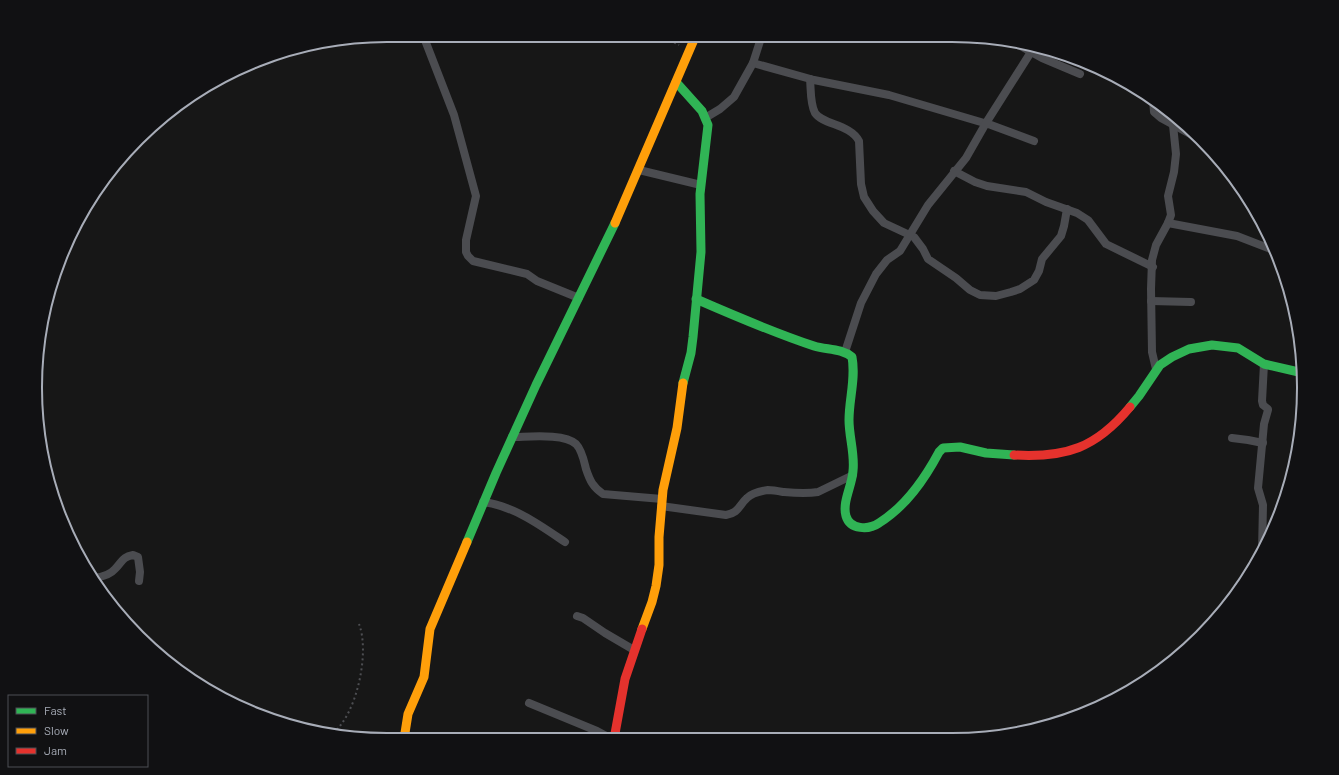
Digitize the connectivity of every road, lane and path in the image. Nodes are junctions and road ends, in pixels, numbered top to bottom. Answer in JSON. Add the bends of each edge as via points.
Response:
{"nodes":[{"id":1,"x":426,"y":42,"type":"edge"},
{"id":2,"x":672,"y":42,"type":"edge"},
{"id":3,"x":693,"y":42,"type":"edge"},
{"id":4,"x":760,"y":42,"type":"edge"},
{"id":5,"x":690,"y":49,"type":"junction"},
{"id":6,"x":1031,"y":52,"type":"joint"},
{"id":7,"x":753,"y":63,"type":"junction"},
{"id":8,"x":1080,"y":74,"type":"dead end"},
{"id":9,"x":810,"y":78,"type":"junction"},
{"id":10,"x":676,"y":82,"type":"junction"},
{"id":11,"x":1154,"y":107,"type":"edge"},
{"id":12,"x":705,"y":118,"type":"junction"},
{"id":13,"x":986,"y":123,"type":"junction"},
{"id":14,"x":1173,"y":124,"type":"junction"},
{"id":15,"x":1177,"y":126,"type":"edge"},
{"id":16,"x":1034,"y":141,"type":"dead end"},
{"id":17,"x":638,"y":170,"type":"junction"},
{"id":18,"x":954,"y":171,"type":"junction"},
{"id":19,"x":701,"y":185,"type":"junction"},
{"id":20,"x":1067,"y":209,"type":"junction"},
{"id":21,"x":1168,"y":223,"type":"junction"},
{"id":22,"x":909,"y":235,"type":"junction"},
{"id":23,"x":1267,"y":248,"type":"edge"},
{"id":24,"x":1153,"y":267,"type":"junction"},
{"id":25,"x":579,"y":298,"type":"junction"},
{"id":26,"x":696,"y":299,"type":"junction"},
{"id":27,"x":1151,"y":301,"type":"junction"},
{"id":28,"x":1191,"y":302,"type":"dead end"},
{"id":29,"x":845,"y":352,"type":"junction"},
{"id":30,"x":1264,"y":364,"type":"junction"},
{"id":31,"x":1156,"y":369,"type":"junction"},
{"id":32,"x":1296,"y":372,"type":"edge"},
{"id":33,"x":512,"y":437,"type":"junction"},
{"id":34,"x":1232,"y":438,"type":"dead end"},
{"id":35,"x":1263,"y":443,"type":"junction"},
{"id":36,"x":853,"y":475,"type":"junction"},
{"id":37,"x":483,"y":502,"type":"junction"},
{"id":38,"x":662,"y":503,"type":"junction"},
{"id":39,"x":1262,"y":537,"type":"edge"},
{"id":40,"x":565,"y":542,"type":"dead end"},
{"id":41,"x":99,"y":577,"type":"edge"},
{"id":42,"x":139,"y":581,"type":"dead end"},
{"id":43,"x":577,"y":616,"type":"dead end"},
{"id":44,"x":359,"y":624,"type":"dead end"},
{"id":45,"x":634,"y":650,"type":"junction"},
{"id":46,"x":529,"y":703,"type":"dead end"},
{"id":47,"x":338,"y":729,"type":"edge"},
{"id":48,"x":405,"y":733,"type":"edge"},
{"id":49,"x":601,"y":733,"type":"edge"},
{"id":50,"x":614,"y":733,"type":"edge"}],
"edges":[{"from":1,"to":25,"type":"street","via":[[454,115],[476,196],[466,240],[468,256],[473,261],[527,274],[537,281]]},
{"from":2,"to":5,"type":"path"},
{"from":3,"to":5,"type":"street"},
{"from":4,"to":7,"type":"street"},
{"from":5,"to":10,"type":"street"},
{"from":6,"to":8,"type":"street"},
{"from":6,"to":13,"type":"street"},
{"from":7,"to":9,"type":"street"},
{"from":7,"to":12,"type":"street","via":[[734,97]]},
{"from":9,"to":13,"type":"street","via":[[889,95]]},
{"from":9,"to":22,"type":"street","via":[[817,115],[849,131],[860,141],[860,177],[864,198],[884,223]]},
{"from":10,"to":12,"type":"street","via":[[702,111]]},
{"from":10,"to":17,"type":"street"},
{"from":11,"to":14,"type":"street","via":[[1154,112]]},
{"from":12,"to":19,"type":"street","via":[[708,131]]},
{"from":13,"to":16,"type":"street"},
{"from":13,"to":18,"type":"street","via":[[966,158]]},
{"from":14,"to":15,"type":"street"},
{"from":14,"to":21,"type":"street","via":[[1176,154],[1168,196],[1171,215]]},
{"from":17,"to":19,"type":"street"},
{"from":17,"to":25,"type":"street"},
{"from":18,"to":20,"type":"street","via":[[987,186],[1026,192]]},
{"from":18,"to":22,"type":"street"},
{"from":19,"to":26,"type":"street","via":[[701,252]]},
{"from":20,"to":22,"type":"street","via":[[1061,236],[1042,259],[1034,280],[1020,289],[996,296],[980,295],[970,290],[928,259],[920,244]]},
{"from":20,"to":24,"type":"street","via":[[1088,220],[1106,244]]},
{"from":21,"to":23,"type":"street","via":[[1237,236]]},
{"from":21,"to":24,"type":"street","via":[[1154,248]]},
{"from":22,"to":29,"type":"street","via":[[900,251],[887,260],[876,274],[861,303]]},
{"from":24,"to":27,"type":"street"},
{"from":25,"to":33,"type":"street"},
{"from":26,"to":29,"type":"street","via":[[759,326],[819,347]]},
{"from":26,"to":38,"type":"street","via":[[691,353],[682,387],[677,428]]},
{"from":27,"to":28,"type":"street"},
{"from":27,"to":31,"type":"street","via":[[1152,352]]},
{"from":29,"to":36,"type":"street","via":[[852,357],[854,366],[849,415]]},
{"from":30,"to":31,"type":"street","via":[[1238,348],[1212,345],[1189,349]]},
{"from":30,"to":32,"type":"street"},
{"from":30,"to":35,"type":"street","via":[[1262,401],[1268,410]]},
{"from":31,"to":36,"type":"street","via":[[1140,396],[1110,429],[1093,442],[1054,454],[1003,455],[943,448],[920,486],[885,519],[868,527],[854,526],[845,513]]},
{"from":33,"to":37,"type":"street"},
{"from":33,"to":38,"type":"street","via":[[546,437],[575,443],[591,483],[603,494]]},
{"from":34,"to":35,"type":"street"},
{"from":35,"to":39,"type":"street","via":[[1258,488],[1263,505]]},
{"from":36,"to":38,"type":"street","via":[[818,492],[769,490],[751,495],[732,514],[726,515]]},
{"from":37,"to":40,"type":"street","via":[[526,517]]},
{"from":37,"to":48,"type":"street","via":[[430,629],[424,677],[408,714]]},
{"from":38,"to":45,"type":"street","via":[[656,586]]},
{"from":41,"to":42,"type":"street","via":[[115,570],[123,558],[133,555],[138,557]]},
{"from":43,"to":45,"type":"street"},
{"from":44,"to":47,"type":"path","via":[[364,651],[357,693]]},
{"from":45,"to":50,"type":"street","via":[[625,679]]},
{"from":46,"to":49,"type":"street"}]}
